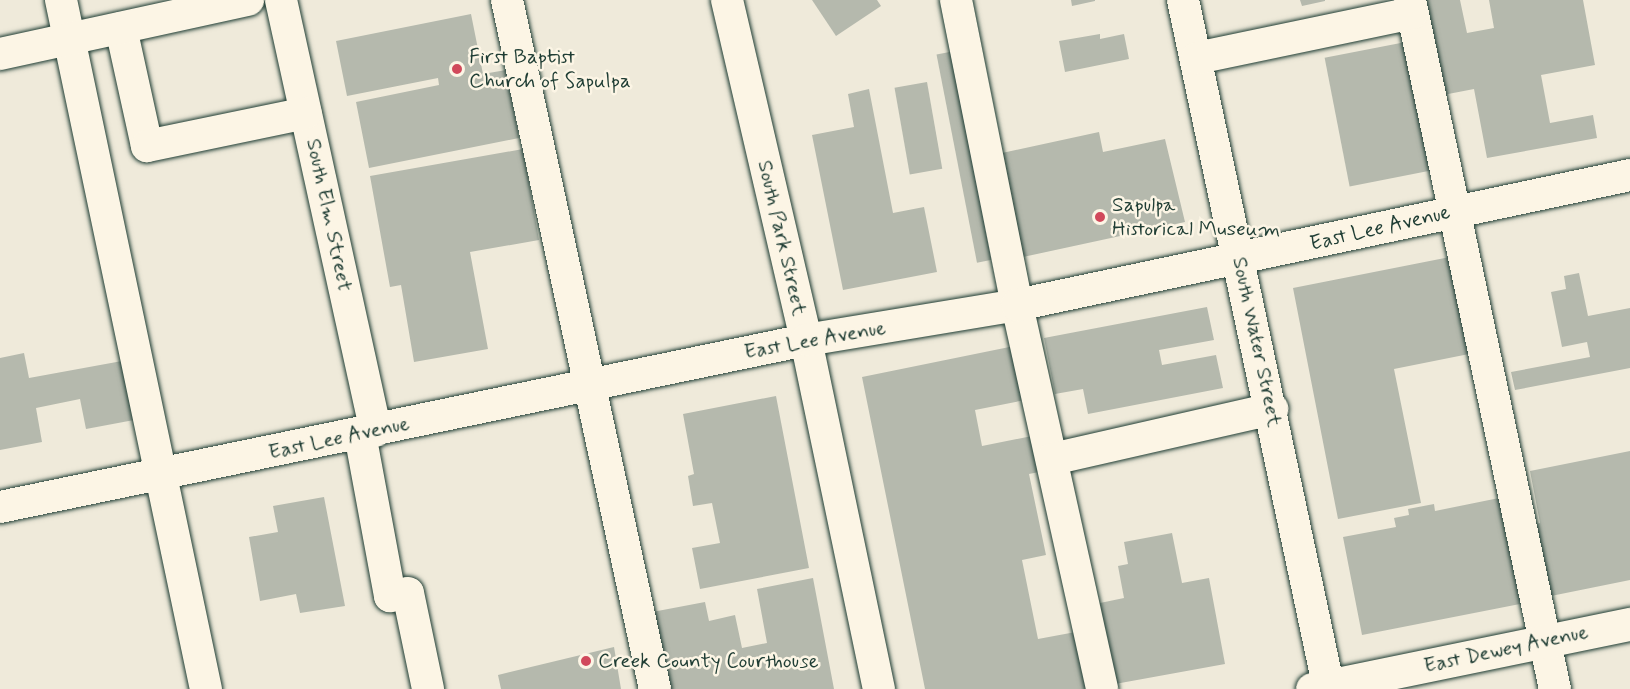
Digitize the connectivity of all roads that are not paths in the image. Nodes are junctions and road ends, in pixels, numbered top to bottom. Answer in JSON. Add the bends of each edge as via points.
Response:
{"nodes":[{"id":1,"x":61,"y":0,"type":"edge"},
{"id":2,"x":248,"y":0,"type":"edge"},
{"id":3,"x":281,"y":0,"type":"edge"},
{"id":4,"x":507,"y":0,"type":"edge"},
{"id":5,"x":727,"y":0,"type":"edge"},
{"id":6,"x":956,"y":0,"type":"edge"},
{"id":7,"x":1183,"y":0,"type":"edge"},
{"id":8,"x":1411,"y":6,"type":"edge"},
{"id":9,"x":121,"y":28,"type":"junction"},
{"id":10,"x":70,"y":39,"type":"junction"},
{"id":11,"x":0,"y":54,"type":"edge"},
{"id":12,"x":1197,"y":58,"type":"junction"},
{"id":13,"x":306,"y":113,"type":"junction"},
{"id":14,"x":1630,"y":175,"type":"edge"},
{"id":15,"x":1453,"y":211,"type":"junction"},
{"id":16,"x":1239,"y":259,"type":"junction"},
{"id":17,"x":1017,"y":305,"type":"junction"},
{"id":18,"x":806,"y":340,"type":"junction"},
{"id":19,"x":590,"y":384,"type":"junction"},
{"id":20,"x":1272,"y":409,"type":"junction"},
{"id":21,"x":368,"y":433,"type":"junction"},
{"id":22,"x":1052,"y":459,"type":"junction"},
{"id":23,"x":161,"y":476,"type":"junction"},
{"id":24,"x":0,"y":507,"type":"edge"},
{"id":25,"x":1630,"y":624,"type":"edge"},
{"id":26,"x":1545,"y":641,"type":"junction"},
{"id":27,"x":1323,"y":688,"type":"edge"},
{"id":28,"x":206,"y":689,"type":"edge"},
{"id":29,"x":428,"y":689,"type":"edge"},
{"id":30,"x":655,"y":689,"type":"edge"},
{"id":31,"x":879,"y":689,"type":"edge"},
{"id":32,"x":1102,"y":689,"type":"edge"},
{"id":33,"x":1555,"y":689,"type":"edge"}],
"edges":[{"from":1,"to":10,"type":"street"},
{"from":2,"to":9,"type":"street"},
{"from":3,"to":13,"type":"street","name":"South Elm Street"},
{"from":4,"to":19,"type":"street"},
{"from":5,"to":18,"type":"street","name":"South Park Street"},
{"from":6,"to":17,"type":"street"},
{"from":7,"to":12,"type":"street","name":"South Water Street"},
{"from":8,"to":12,"type":"street"},
{"from":8,"to":15,"type":"street"},
{"from":9,"to":10,"type":"street"},
{"from":9,"to":13,"type":"street","via":[[147,146]]},
{"from":10,"to":11,"type":"street"},
{"from":10,"to":23,"type":"street"},
{"from":12,"to":16,"type":"street","name":"South Water Street"},
{"from":13,"to":21,"type":"street","name":"South Elm Street"},
{"from":14,"to":15,"type":"street","name":"East Lee Avenue"},
{"from":15,"to":16,"type":"street","name":"East Lee Avenue"},
{"from":15,"to":26,"type":"street"},
{"from":16,"to":17,"type":"street","name":"East Lee Avenue"},
{"from":16,"to":20,"type":"street","name":"South Water Street"},
{"from":17,"to":18,"type":"street","name":"East Lee Avenue"},
{"from":17,"to":22,"type":"street"},
{"from":18,"to":19,"type":"street","name":"East Lee Avenue"},
{"from":18,"to":31,"type":"street","name":"South Park Street"},
{"from":19,"to":21,"type":"street","name":"East Lee Avenue"},
{"from":19,"to":30,"type":"street"},
{"from":20,"to":22,"type":"street"},
{"from":20,"to":27,"type":"street","name":"South Water Street"},
{"from":21,"to":23,"type":"street","name":"East Lee Avenue"},
{"from":21,"to":29,"type":"street","name":"South Elm Street","via":[[390,596],[408,593]]},
{"from":22,"to":32,"type":"street"},
{"from":23,"to":24,"type":"street","name":"East Lee Avenue"},
{"from":23,"to":28,"type":"street"},
{"from":25,"to":26,"type":"main road","name":"East Dewey Avenue"},
{"from":26,"to":27,"type":"main road","name":"East Dewey Avenue"},
{"from":26,"to":33,"type":"street"}]}
